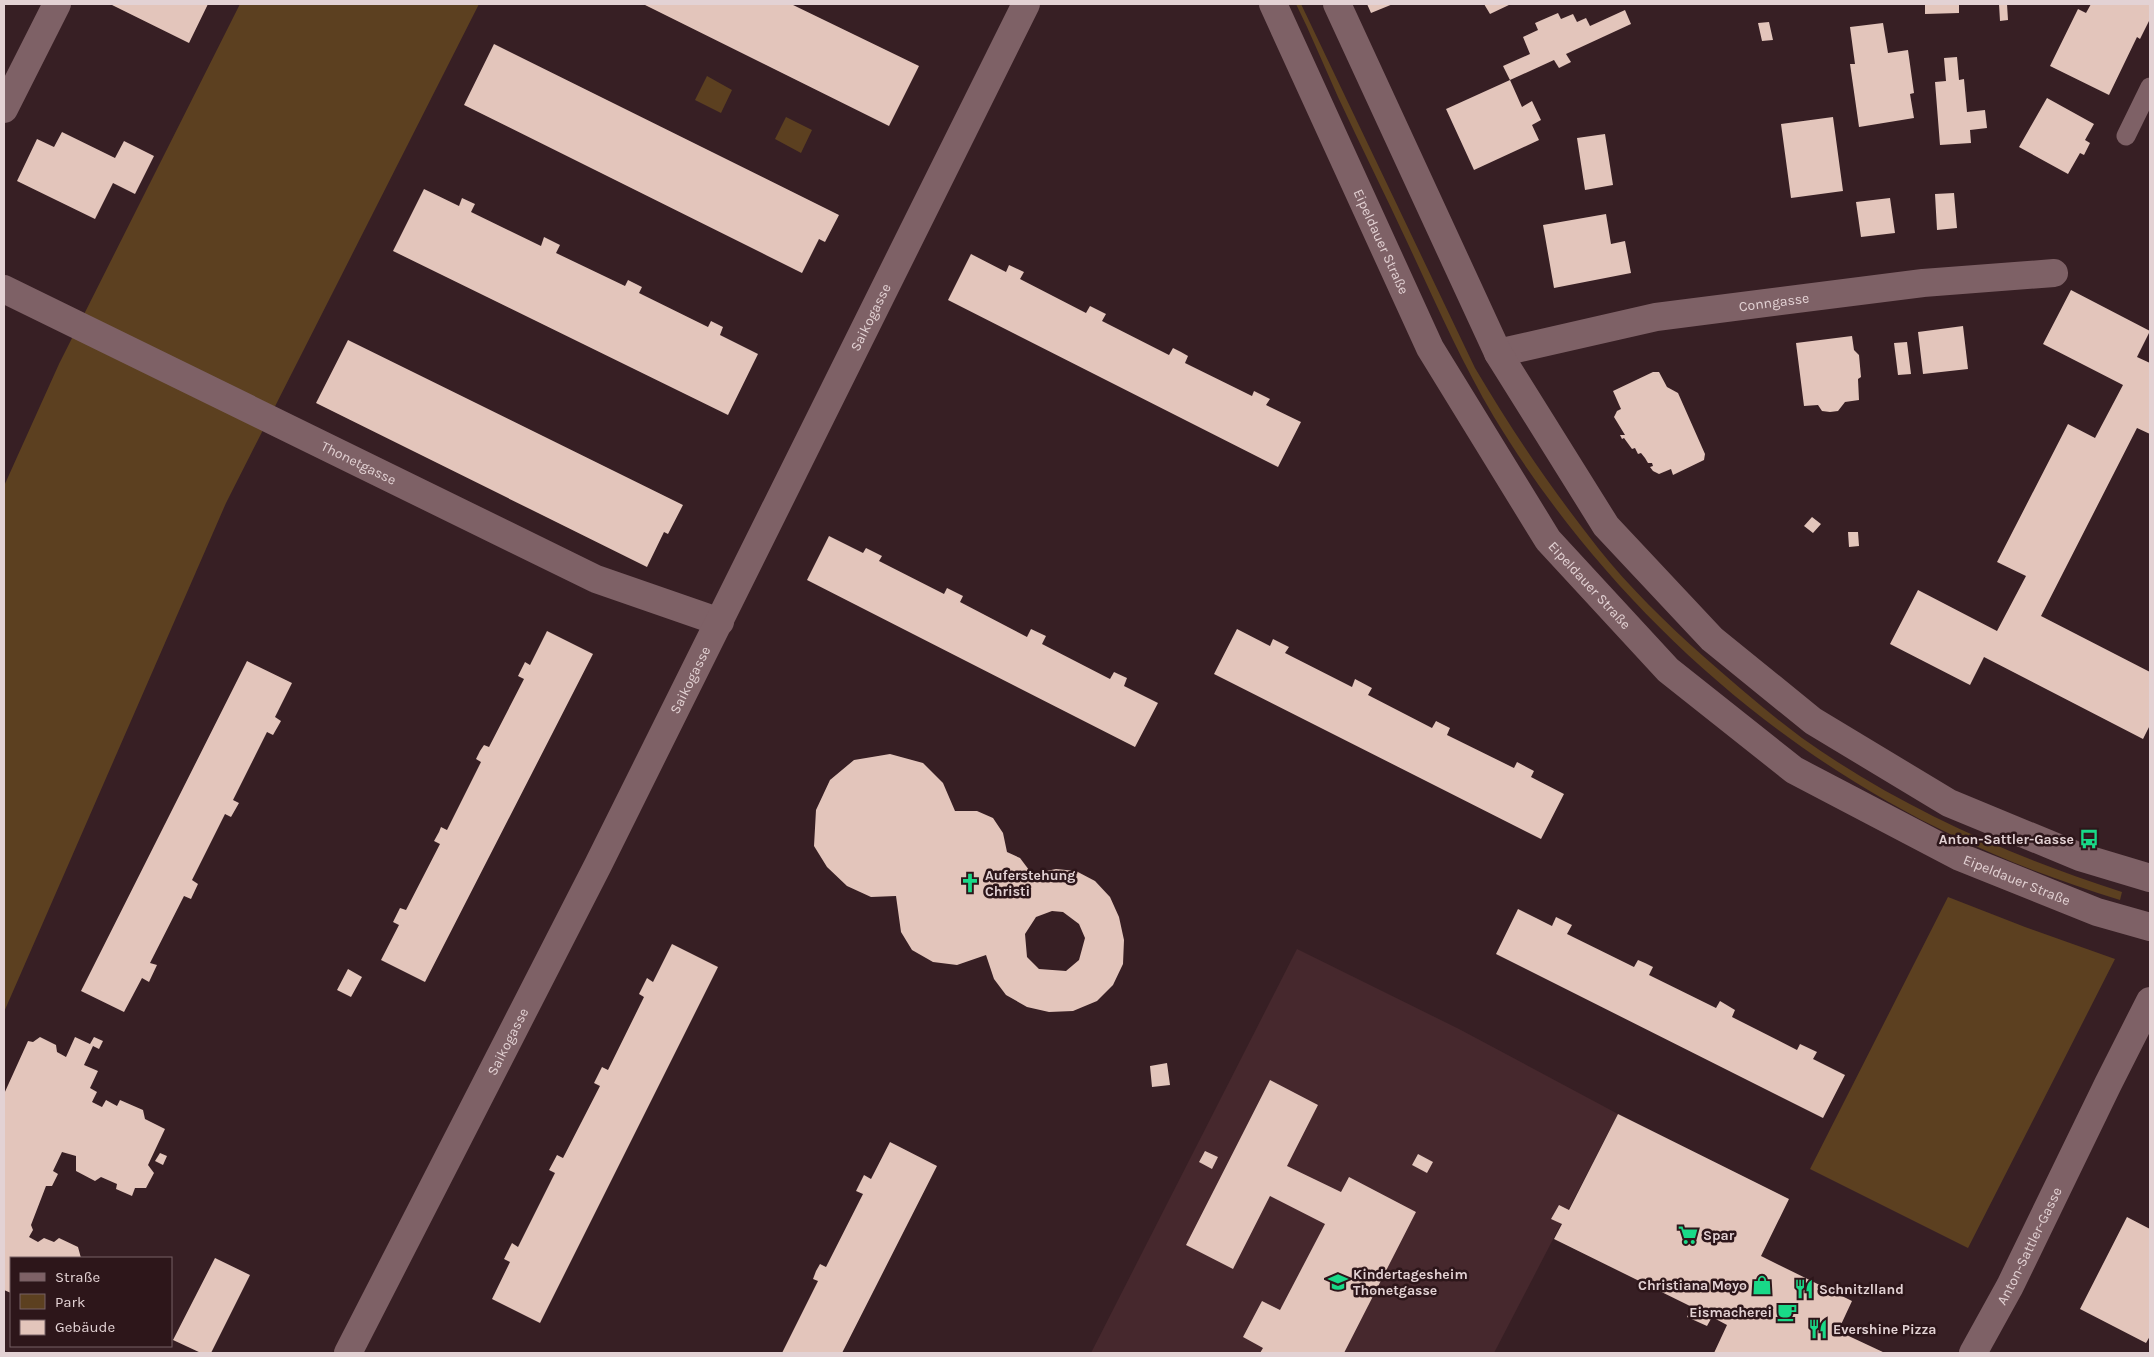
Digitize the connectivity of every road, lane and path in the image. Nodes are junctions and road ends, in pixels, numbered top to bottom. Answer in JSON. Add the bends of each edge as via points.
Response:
{"nodes":[{"id":1,"x":57,"y":4,"type":"edge"},
{"id":2,"x":1026,"y":4,"type":"edge"},
{"id":3,"x":1273,"y":4,"type":"edge"},
{"id":4,"x":1337,"y":4,"type":"edge"},
{"id":5,"x":2150,"y":87,"type":"edge"},
{"id":6,"x":4,"y":109,"type":"edge"},
{"id":7,"x":2126,"y":136,"type":"dead end"},
{"id":8,"x":2054,"y":273,"type":"dead end"},
{"id":9,"x":4,"y":289,"type":"edge"},
{"id":10,"x":1498,"y":353,"type":"junction"},
{"id":11,"x":720,"y":622,"type":"junction"},
{"id":12,"x":2150,"y":878,"type":"edge"},
{"id":13,"x":2150,"y":927,"type":"edge"},
{"id":14,"x":2150,"y":1001,"type":"edge"},
{"id":15,"x":348,"y":1353,"type":"edge"},
{"id":16,"x":1973,"y":1353,"type":"edge"}],
"edges":[{"from":1,"to":6,"type":"street"},
{"from":2,"to":11,"type":"street","name":"Saikogasse"},
{"from":3,"to":13,"type":"street","name":"Eipeldauer Straße","via":[[1430,348],[1548,540],[1668,670],[1794,770],[1960,857],[2097,912]]},
{"from":4,"to":10,"type":"street"},
{"from":5,"to":7,"type":"lane"},
{"from":8,"to":10,"type":"street","name":"Conngasse","via":[[1923,283],[1656,317]]},
{"from":9,"to":11,"type":"street","name":"Thonetgasse","via":[[596,579]]},
{"from":10,"to":12,"type":"street","via":[[1606,526],[1712,639],[1813,721],[1950,804],[2080,857]]},
{"from":11,"to":15,"type":"street","name":"Saikogasse"},
{"from":14,"to":16,"type":"street","name":"Anton-Sattler-Gasse","via":[[2010,1286]]}]}
